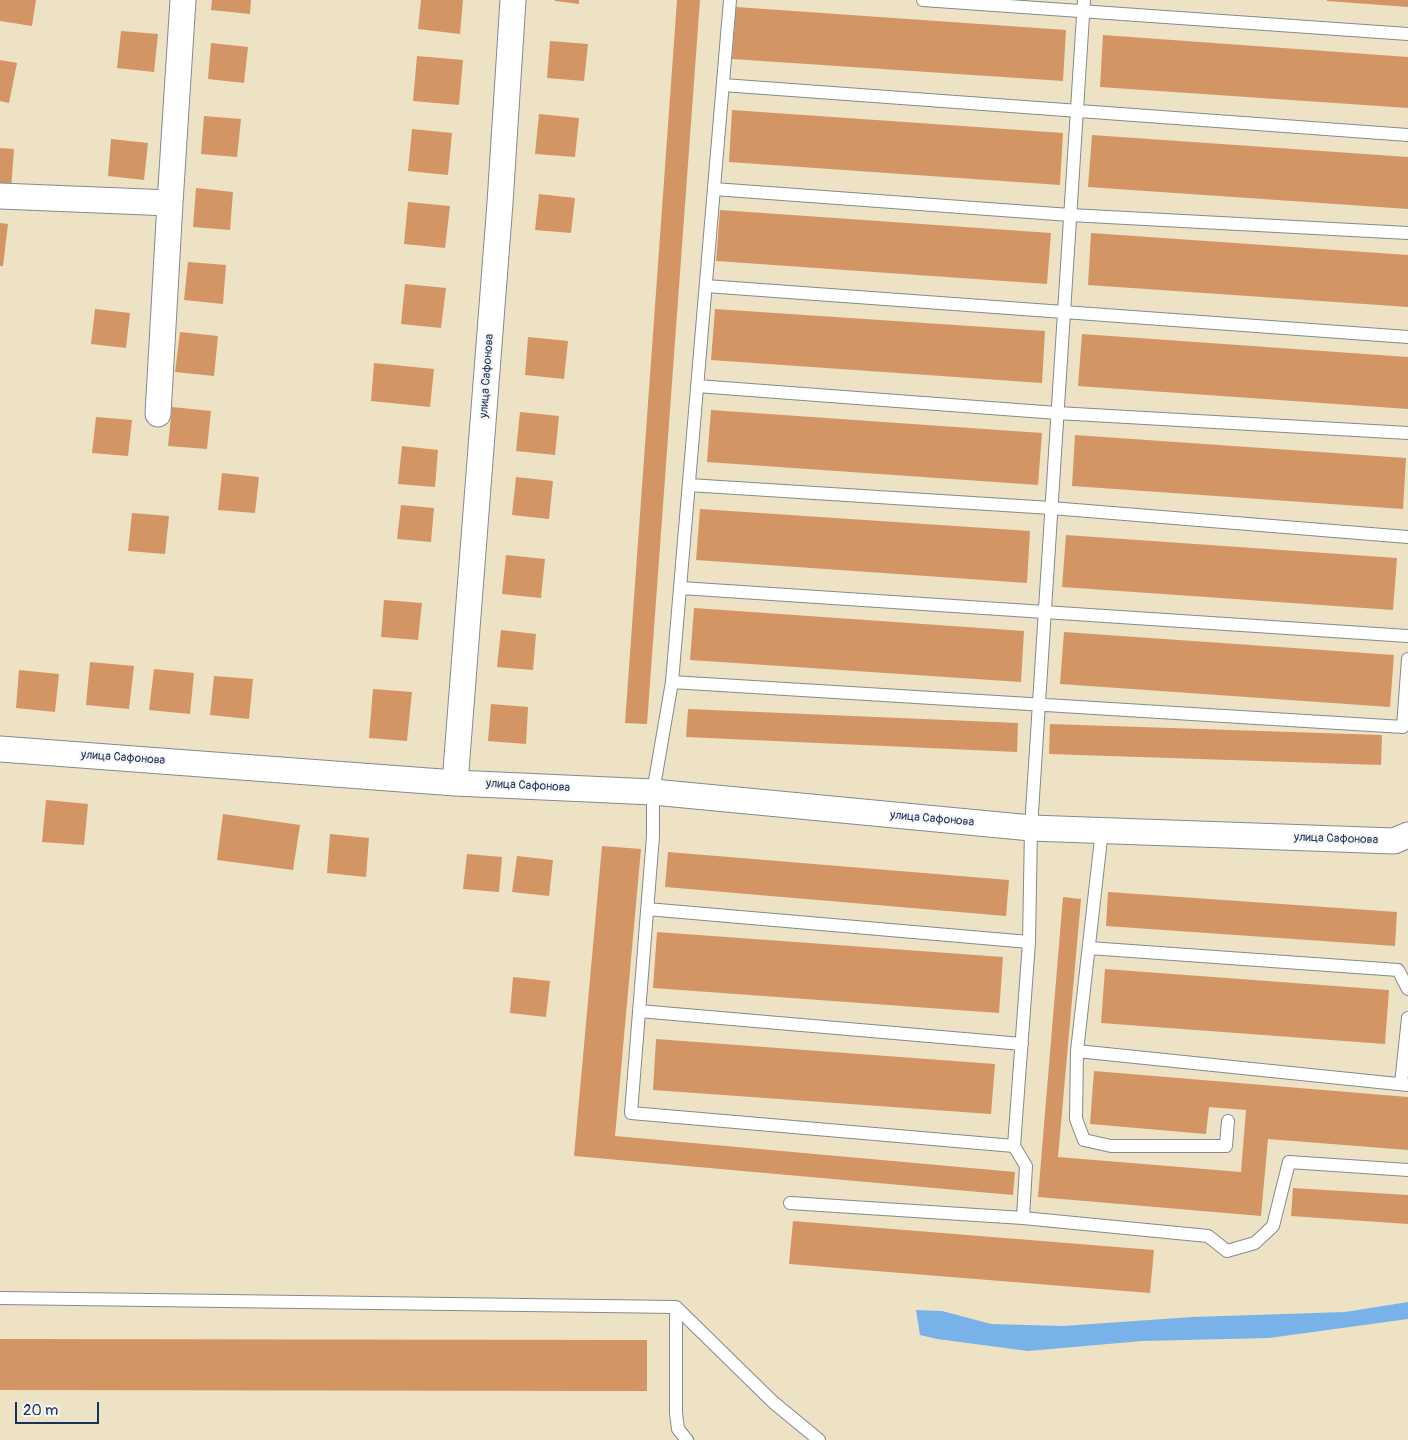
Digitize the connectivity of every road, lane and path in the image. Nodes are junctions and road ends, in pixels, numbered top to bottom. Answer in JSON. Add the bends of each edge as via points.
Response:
{"nodes":[{"id":1,"x":182,"y":0,"type":"edge"},
{"id":2,"x":513,"y":0,"type":"edge"},
{"id":3,"x":730,"y":0,"type":"edge"},
{"id":4,"x":922,"y":0,"type":"edge"},
{"id":5,"x":1083,"y":6,"type":"edge"},
{"id":6,"x":1408,"y":34,"type":"edge"},
{"id":7,"x":723,"y":85,"type":"junction"},
{"id":8,"x":1077,"y":111,"type":"junction"},
{"id":9,"x":1408,"y":136,"type":"edge"},
{"id":10,"x":714,"y":189,"type":"junction"},
{"id":11,"x":0,"y":196,"type":"edge"},
{"id":12,"x":170,"y":203,"type":"junction"},
{"id":13,"x":1070,"y":215,"type":"junction"},
{"id":14,"x":1408,"y":233,"type":"edge"},
{"id":15,"x":706,"y":286,"type":"junction"},
{"id":16,"x":1064,"y":312,"type":"junction"},
{"id":17,"x":1408,"y":337,"type":"edge"},
{"id":18,"x":697,"y":386,"type":"junction"},
{"id":19,"x":1057,"y":413,"type":"junction"},
{"id":20,"x":158,"y":414,"type":"dead end"},
{"id":21,"x":1408,"y":433,"type":"edge"},
{"id":22,"x":689,"y":485,"type":"junction"},
{"id":23,"x":1051,"y":508,"type":"junction"},
{"id":24,"x":1408,"y":537,"type":"edge"},
{"id":25,"x":681,"y":588,"type":"junction"},
{"id":26,"x":1045,"y":611,"type":"junction"},
{"id":27,"x":1408,"y":636,"type":"edge"},
{"id":28,"x":1408,"y":659,"type":"edge"},
{"id":29,"x":672,"y":682,"type":"junction"},
{"id":30,"x":1039,"y":706,"type":"junction"},
{"id":31,"x":0,"y":750,"type":"edge"},
{"id":32,"x":455,"y":783,"type":"junction"},
{"id":33,"x":653,"y":792,"type":"junction"},
{"id":34,"x":1031,"y":828,"type":"junction"},
{"id":35,"x":1102,"y":830,"type":"junction"},
{"id":36,"x":1408,"y":835,"type":"edge"},
{"id":37,"x":647,"y":909,"type":"junction"},
{"id":38,"x":1029,"y":942,"type":"junction"},
{"id":39,"x":1089,"y":948,"type":"junction"},
{"id":40,"x":1408,"y":989,"type":"edge"},
{"id":41,"x":638,"y":1012,"type":"junction"},
{"id":42,"x":1408,"y":1018,"type":"edge"},
{"id":43,"x":1022,"y":1044,"type":"junction"},
{"id":44,"x":1077,"y":1051,"type":"junction"},
{"id":45,"x":1404,"y":1085,"type":"edge"},
{"id":46,"x":1228,"y":1121,"type":"dead end"},
{"id":47,"x":1014,"y":1146,"type":"junction"},
{"id":48,"x":1408,"y":1170,"type":"edge"},
{"id":49,"x":790,"y":1204,"type":"dead end"},
{"id":50,"x":1023,"y":1218,"type":"junction"},
{"id":51,"x":0,"y":1298,"type":"edge"},
{"id":52,"x":676,"y":1306,"type":"junction"},
{"id":53,"x":687,"y":1440,"type":"edge"},
{"id":54,"x":819,"y":1440,"type":"edge"}],
"edges":[{"from":1,"to":12,"type":"street"},
{"from":2,"to":32,"type":"street","name":"улица Сафонова"},
{"from":3,"to":7,"type":"lane"},
{"from":4,"to":5,"type":"lane"},
{"from":5,"to":6,"type":"lane"},
{"from":5,"to":8,"type":"lane"},
{"from":7,"to":8,"type":"lane"},
{"from":7,"to":10,"type":"lane"},
{"from":8,"to":9,"type":"lane"},
{"from":8,"to":13,"type":"lane"},
{"from":10,"to":13,"type":"lane"},
{"from":10,"to":15,"type":"lane"},
{"from":11,"to":12,"type":"street"},
{"from":12,"to":20,"type":"street"},
{"from":13,"to":14,"type":"lane"},
{"from":13,"to":16,"type":"lane"},
{"from":15,"to":16,"type":"lane"},
{"from":15,"to":18,"type":"lane"},
{"from":16,"to":17,"type":"lane"},
{"from":16,"to":19,"type":"lane"},
{"from":18,"to":19,"type":"lane"},
{"from":18,"to":22,"type":"lane"},
{"from":19,"to":21,"type":"lane"},
{"from":19,"to":23,"type":"lane"},
{"from":22,"to":23,"type":"lane"},
{"from":22,"to":25,"type":"lane"},
{"from":23,"to":24,"type":"lane"},
{"from":23,"to":26,"type":"lane"},
{"from":25,"to":26,"type":"lane"},
{"from":25,"to":29,"type":"lane"},
{"from":26,"to":27,"type":"lane"},
{"from":26,"to":30,"type":"lane"},
{"from":28,"to":30,"type":"lane","via":[[1403,727]]},
{"from":29,"to":30,"type":"lane"},
{"from":29,"to":33,"type":"lane"},
{"from":30,"to":34,"type":"lane"},
{"from":31,"to":32,"type":"street","name":"улица Сафонова"},
{"from":32,"to":33,"type":"street","name":"улица Сафонова"},
{"from":33,"to":34,"type":"street","name":"улица Сафонова"},
{"from":33,"to":37,"type":"lane"},
{"from":34,"to":35,"type":"street","name":"улица Сафонова"},
{"from":34,"to":38,"type":"lane"},
{"from":35,"to":36,"type":"street","name":"улица Сафонова","via":[[1394,841]]},
{"from":35,"to":39,"type":"lane"},
{"from":37,"to":38,"type":"lane"},
{"from":37,"to":41,"type":"lane"},
{"from":38,"to":43,"type":"lane"},
{"from":39,"to":40,"type":"lane","via":[[1398,970]]},
{"from":39,"to":44,"type":"lane"},
{"from":41,"to":43,"type":"lane"},
{"from":41,"to":47,"type":"lane","via":[[630,1113]]},
{"from":42,"to":45,"type":"lane"},
{"from":43,"to":47,"type":"lane"},
{"from":44,"to":45,"type":"lane"},
{"from":44,"to":46,"type":"lane","via":[[1076,1119],[1084,1140],[1111,1146],[1226,1146]]},
{"from":47,"to":50,"type":"lane","via":[[1026,1166]]},
{"from":48,"to":50,"type":"lane","via":[[1289,1162],[1273,1226],[1255,1243],[1227,1251],[1208,1236]]},
{"from":49,"to":50,"type":"lane"},
{"from":51,"to":52,"type":"lane"},
{"from":52,"to":53,"type":"lane","via":[[676,1413],[678,1429]]},
{"from":52,"to":54,"type":"lane","via":[[773,1402]]}]}
